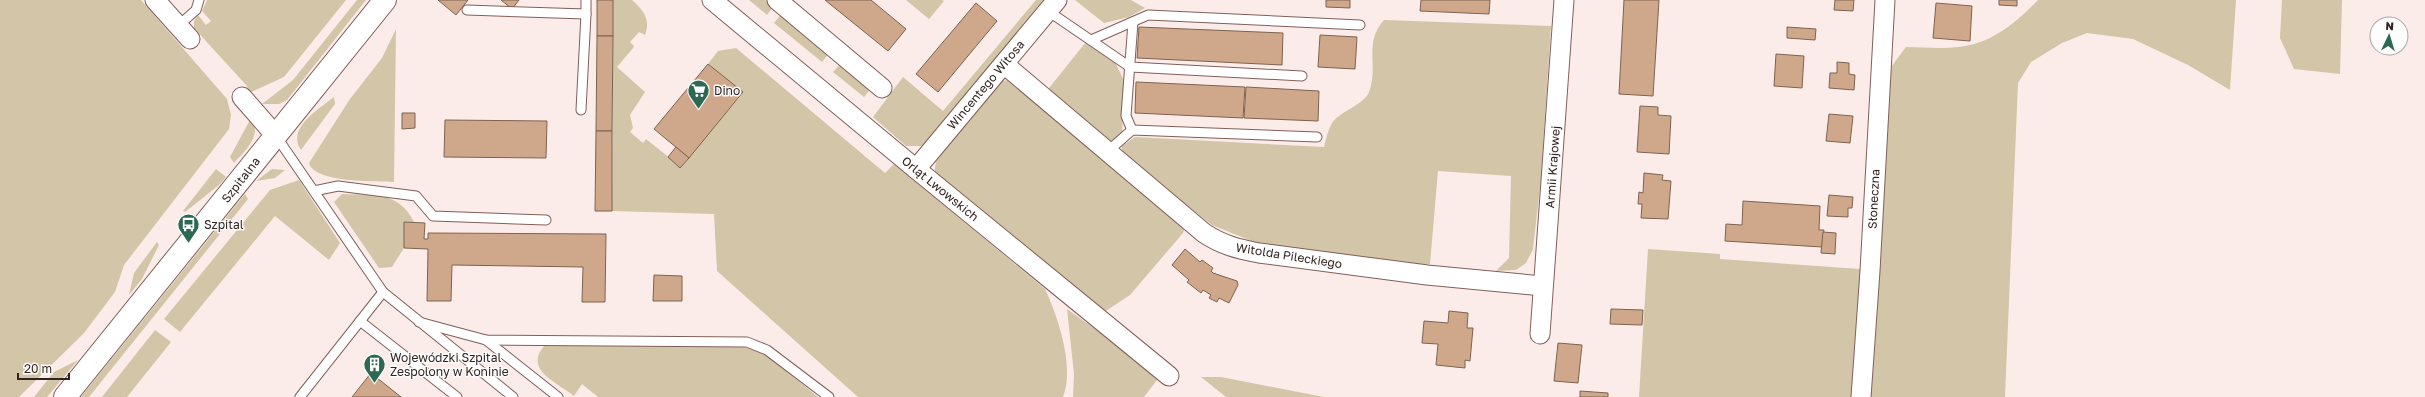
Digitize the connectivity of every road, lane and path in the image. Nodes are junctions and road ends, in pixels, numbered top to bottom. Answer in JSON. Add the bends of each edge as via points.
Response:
{"nodes":[{"id":1,"x":155,"y":0,"type":"edge"},
{"id":2,"x":199,"y":0,"type":"edge"},
{"id":3,"x":385,"y":0,"type":"edge"},
{"id":4,"x":586,"y":0,"type":"edge"},
{"id":5,"x":712,"y":0,"type":"edge"},
{"id":6,"x":777,"y":0,"type":"edge"},
{"id":7,"x":1564,"y":0,"type":"edge"},
{"id":8,"x":1884,"y":0,"type":"edge"},
{"id":9,"x":1052,"y":5,"type":"edge"},
{"id":10,"x":467,"y":10,"type":"dead end"},
{"id":11,"x":586,"y":14,"type":"junction"},
{"id":12,"x":1133,"y":22,"type":"junction"},
{"id":13,"x":1360,"y":25,"type":"dead end"},
{"id":14,"x":184,"y":32,"type":"joint"},
{"id":15,"x":1091,"y":40,"type":"junction"},
{"id":16,"x":1004,"y":64,"type":"junction"},
{"id":17,"x":1130,"y":67,"type":"junction"},
{"id":18,"x":1302,"y":76,"type":"dead end"},
{"id":19,"x":882,"y":88,"type":"dead end"},
{"id":20,"x":242,"y":97,"type":"dead end"},
{"id":21,"x":581,"y":110,"type":"dead end"},
{"id":22,"x":1132,"y":130,"type":"junction"},
{"id":23,"x":276,"y":136,"type":"junction"},
{"id":24,"x":1317,"y":137,"type":"dead end"},
{"id":25,"x":1107,"y":152,"type":"junction"},
{"id":26,"x":916,"y":169,"type":"junction"},
{"id":27,"x":314,"y":191,"type":"junction"},
{"id":28,"x":546,"y":220,"type":"dead end"},
{"id":29,"x":1543,"y":286,"type":"junction"},
{"id":30,"x":383,"y":292,"type":"junction"},
{"id":31,"x":360,"y":321,"type":"junction"},
{"id":32,"x":419,"y":322,"type":"junction"},
{"id":33,"x":1540,"y":334,"type":"dead end"},
{"id":34,"x":486,"y":340,"type":"junction"},
{"id":35,"x":1169,"y":376,"type":"dead end"},
{"id":36,"x":66,"y":397,"type":"edge"},
{"id":37,"x":300,"y":397,"type":"edge"},
{"id":38,"x":457,"y":397,"type":"edge"},
{"id":39,"x":513,"y":397,"type":"edge"},
{"id":40,"x":558,"y":397,"type":"edge"},
{"id":41,"x":829,"y":397,"type":"edge"},
{"id":42,"x":1861,"y":397,"type":"edge"}],
"edges":[{"from":1,"to":14,"type":"street"},
{"from":2,"to":14,"type":"lane"},
{"from":3,"to":23,"type":"street","name":"Szpitalna"},
{"from":4,"to":11,"type":"lane"},
{"from":5,"to":26,"type":"street","name":"Orląt Lwowskich"},
{"from":6,"to":19,"type":"street"},
{"from":7,"to":29,"type":"street","name":"Armii Krajowej"},
{"from":8,"to":42,"type":"street","name":"Słoneczna"},
{"from":9,"to":15,"type":"lane"},
{"from":9,"to":16,"type":"street","name":"Wincentego Witosa"},
{"from":10,"to":11,"type":"lane"},
{"from":11,"to":21,"type":"lane"},
{"from":12,"to":13,"type":"lane","via":[[1148,15]]},
{"from":12,"to":15,"type":"lane"},
{"from":12,"to":17,"type":"lane"},
{"from":15,"to":17,"type":"lane"},
{"from":16,"to":25,"type":"street","name":"Witolda Pileckiego"},
{"from":16,"to":26,"type":"street","name":"Wincentego Witosa"},
{"from":17,"to":18,"type":"lane"},
{"from":17,"to":22,"type":"lane","via":[[1126,116]]},
{"from":20,"to":23,"type":"street"},
{"from":22,"to":24,"type":"lane"},
{"from":22,"to":25,"type":"lane"},
{"from":23,"to":27,"type":"lane"},
{"from":23,"to":36,"type":"street","name":"Szpitalna"},
{"from":25,"to":29,"type":"street","name":"Witolda Pileckiego","via":[[1204,233],[1236,249],[1427,275]]},
{"from":26,"to":35,"type":"street","name":"Orląt Lwowskich"},
{"from":27,"to":28,"type":"lane","via":[[338,186],[416,196],[433,216]]},
{"from":27,"to":30,"type":"lane"},
{"from":29,"to":33,"type":"street","name":"Armii Krajowej"},
{"from":30,"to":31,"type":"lane"},
{"from":30,"to":32,"type":"lane"},
{"from":31,"to":37,"type":"lane"},
{"from":31,"to":38,"type":"lane"},
{"from":32,"to":34,"type":"lane"},
{"from":32,"to":39,"type":"lane"},
{"from":34,"to":40,"type":"lane"},
{"from":34,"to":41,"type":"lane","via":[[747,342],[767,350]]}]}
